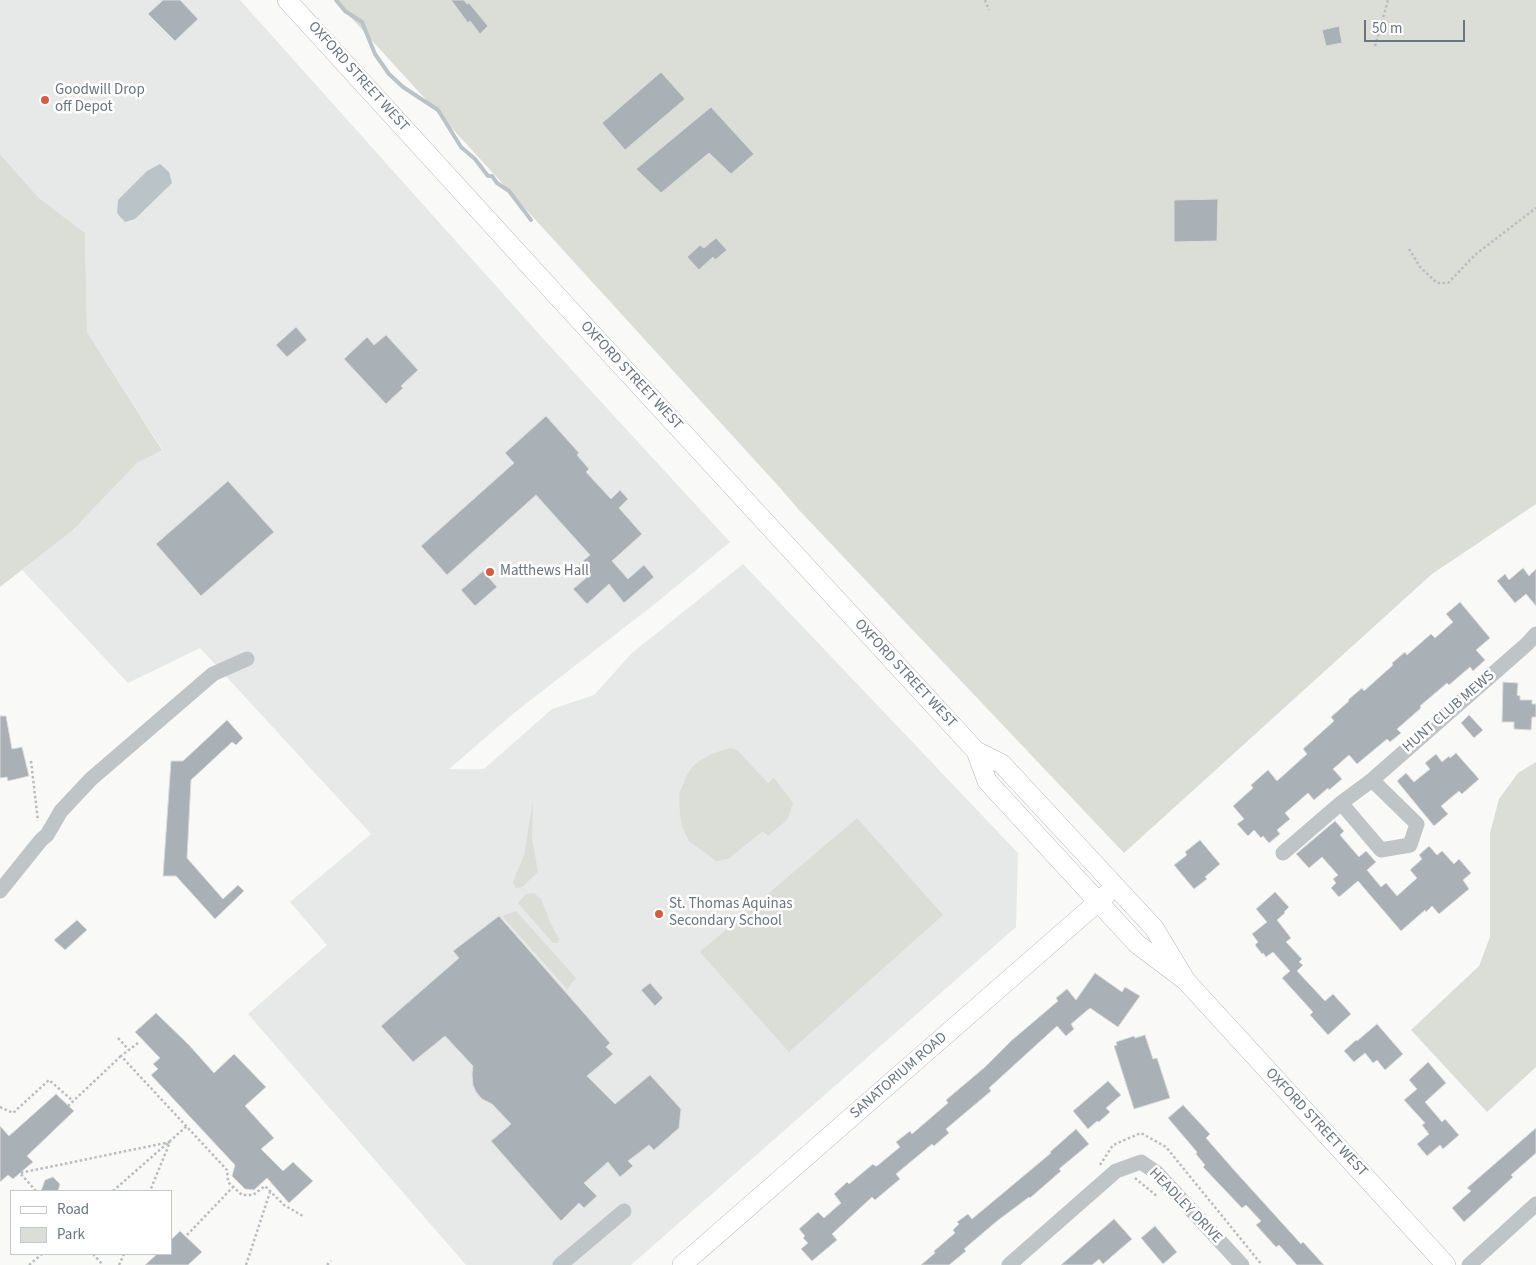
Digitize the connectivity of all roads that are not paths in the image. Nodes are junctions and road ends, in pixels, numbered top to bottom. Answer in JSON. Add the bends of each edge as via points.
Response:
{"nodes":[{"id":1,"x":287,"y":0,"type":"edge"},
{"id":2,"x":1533,"y":643,"type":"edge"},
{"id":3,"x":247,"y":659,"type":"dead end"},
{"id":4,"x":976,"y":751,"type":"junction"},
{"id":5,"x":1372,"y":780,"type":"junction"},
{"id":6,"x":1342,"y":803,"type":"junction"},
{"id":7,"x":1283,"y":853,"type":"dead end"},
{"id":8,"x":1116,"y":886,"type":"junction"},
{"id":9,"x":0,"y":891,"type":"edge"},
{"id":10,"x":1098,"y":902,"type":"junction"},
{"id":11,"x":1186,"y":982,"type":"junction"},
{"id":12,"x":1536,"y":1204,"type":"edge"},
{"id":13,"x":624,"y":1210,"type":"dead end"},
{"id":14,"x":560,"y":1265,"type":"edge"},
{"id":15,"x":682,"y":1265,"type":"edge"},
{"id":16,"x":1009,"y":1265,"type":"edge"},
{"id":17,"x":1242,"y":1265,"type":"edge"},
{"id":18,"x":1446,"y":1265,"type":"edge"},
{"id":19,"x":1470,"y":1265,"type":"edge"}],
"edges":[{"from":1,"to":4,"type":"main road","name":"OXFORD STREET WEST"},
{"from":2,"to":5,"type":"street","name":"HUNT CLUB MEWS"},
{"from":3,"to":9,"type":"street","via":[[213,674],[91,779],[61,811],[47,835]]},
{"from":4,"to":8,"type":"main road","name":"OXFORD STREET WEST","via":[[1002,764]]},
{"from":4,"to":10,"type":"main road","name":"OXFORD STREET WEST","via":[[988,781]]},
{"from":5,"to":6,"type":"street","name":"HUNT CLUB MEWS"},
{"from":5,"to":6,"type":"street","via":[[1417,824],[1410,845],[1381,850]]},
{"from":6,"to":7,"type":"street","name":"HUNT CLUB MEWS"},
{"from":8,"to":10,"type":"main road","name":"SANATORIUM ROAD"},
{"from":8,"to":11,"type":"main road","name":"OXFORD STREET WEST","via":[[1154,928]]},
{"from":10,"to":11,"type":"main road","name":"OXFORD STREET WEST","via":[[1137,944]]},
{"from":10,"to":15,"type":"main road","name":"SANATORIUM ROAD"},
{"from":11,"to":18,"type":"main road","name":"OXFORD STREET WEST"},
{"from":12,"to":19,"type":"street"},
{"from":13,"to":14,"type":"street"},
{"from":16,"to":17,"type":"street","name":"HEADLEY DRIVE","via":[[1116,1171],[1141,1162],[1157,1173]]}]}
